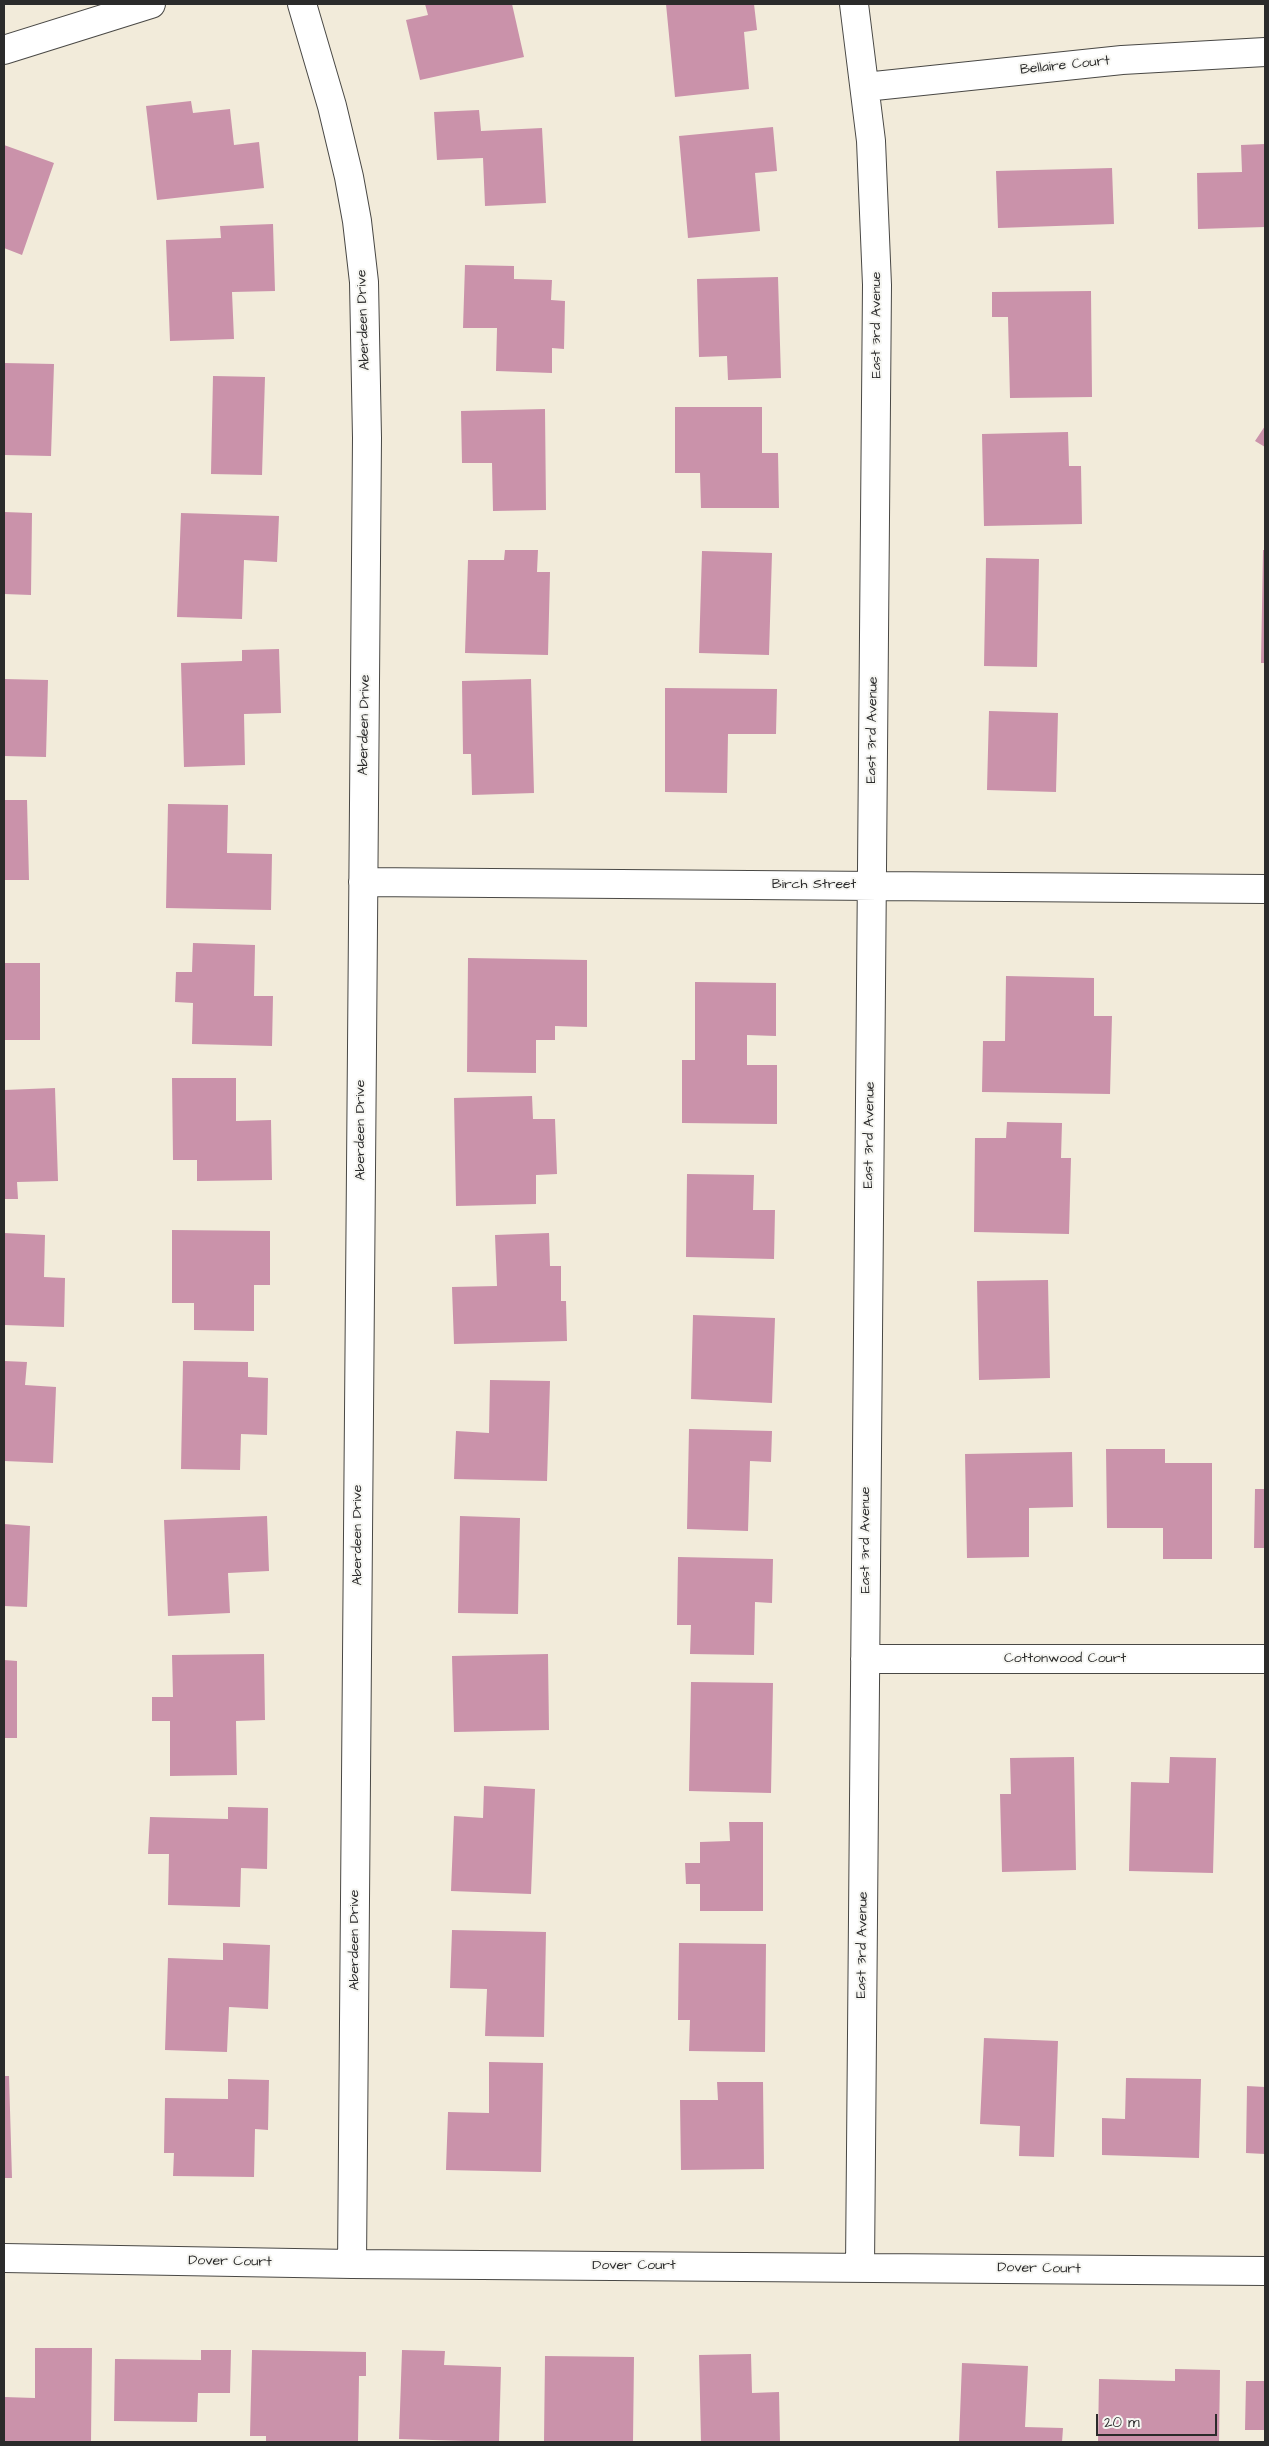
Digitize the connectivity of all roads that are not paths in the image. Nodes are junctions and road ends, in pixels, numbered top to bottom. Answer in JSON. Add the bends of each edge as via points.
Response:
{"nodes":[{"id":1,"x":151,"y":4,"type":"edge"},
{"id":2,"x":302,"y":4,"type":"edge"},
{"id":3,"x":854,"y":4,"type":"edge"},
{"id":4,"x":4,"y":50,"type":"edge"},
{"id":5,"x":1265,"y":52,"type":"edge"},
{"id":6,"x":865,"y":87,"type":"junction"},
{"id":7,"x":363,"y":882,"type":"junction"},
{"id":8,"x":872,"y":886,"type":"junction"},
{"id":9,"x":1265,"y":888,"type":"edge"},
{"id":10,"x":865,"y":1659,"type":"junction"},
{"id":11,"x":1265,"y":1659,"type":"edge"},
{"id":12,"x":4,"y":2258,"type":"edge"},
{"id":13,"x":352,"y":2264,"type":"junction"},
{"id":14,"x":860,"y":2267,"type":"junction"},
{"id":15,"x":1265,"y":2271,"type":"edge"}],
"edges":[{"from":1,"to":4,"type":"street"},
{"from":2,"to":7,"type":"street","name":"Aberdeen Drive","via":[[349,177],[364,282],[367,448]]},
{"from":3,"to":6,"type":"street","name":"East 3rd Avenue"},
{"from":5,"to":6,"type":"street","name":"Bellaire Court","via":[[1122,60]]},
{"from":6,"to":8,"type":"street","name":"East 3rd Avenue","via":[[871,141],[877,285]]},
{"from":7,"to":8,"type":"street","name":"Birch Street"},
{"from":7,"to":13,"type":"street","name":"Aberdeen Drive"},
{"from":8,"to":9,"type":"street","name":"Birch Street"},
{"from":8,"to":10,"type":"street","name":"East 3rd Avenue"},
{"from":10,"to":11,"type":"street","name":"Cottonwood Court"},
{"from":10,"to":14,"type":"street","name":"East 3rd Avenue"},
{"from":12,"to":13,"type":"street","name":"Dover Court"},
{"from":13,"to":14,"type":"street","name":"Dover Court"},
{"from":14,"to":15,"type":"street","name":"Dover Court"}]}
